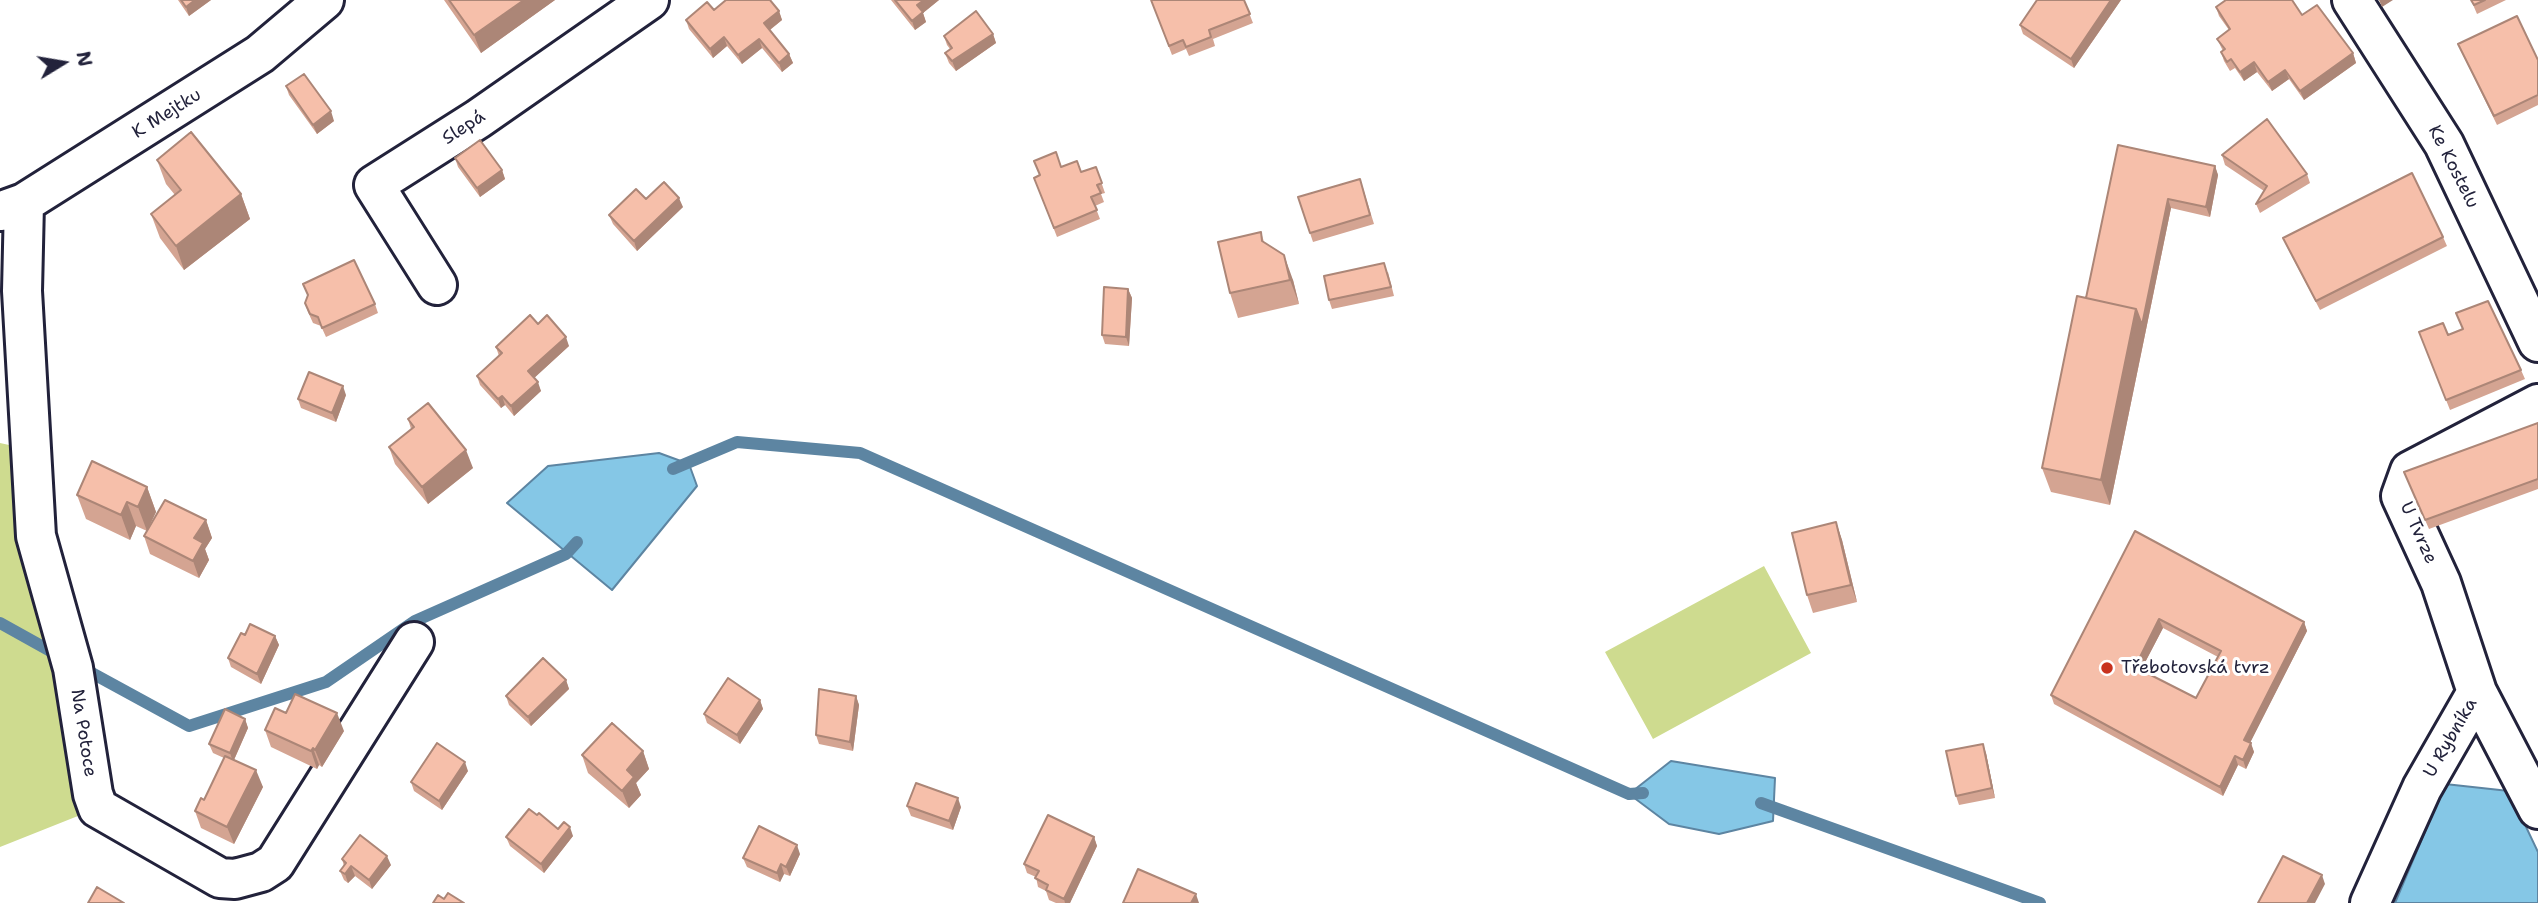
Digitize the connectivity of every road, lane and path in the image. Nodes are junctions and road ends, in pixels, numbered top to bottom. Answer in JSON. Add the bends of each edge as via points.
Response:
{"nodes":[{"id":1,"x":324,"y":0,"type":"edge"},
{"id":2,"x":649,"y":0,"type":"edge"},
{"id":3,"x":2353,"y":0,"type":"edge"},
{"id":4,"x":12,"y":207,"type":"edge"},
{"id":5,"x":437,"y":285,"type":"dead end"},
{"id":6,"x":2538,"y":342,"type":"edge"},
{"id":7,"x":2538,"y":404,"type":"edge"},
{"id":8,"x":414,"y":642,"type":"dead end"},
{"id":9,"x":2477,"y":692,"type":"junction"},
{"id":10,"x":2538,"y":809,"type":"edge"},
{"id":11,"x":2370,"y":903,"type":"edge"}],
"edges":[{"from":1,"to":4,"type":"street","name":"K Mejtku","via":[[260,54]]},
{"from":2,"to":5,"type":"street","name":"Slepá","via":[[374,186]]},
{"from":3,"to":6,"type":"street","name":"Ke Kostelu","via":[[2444,144]]},
{"from":4,"to":8,"type":"street","name":"Na Potoce","via":[[22,291],[36,536],[73,668],[98,808],[220,878],[261,872],[275,863]]},
{"from":7,"to":9,"type":"street","name":"U Tvrze","via":[[2410,471],[2401,496],[2441,583]]},
{"from":9,"to":10,"type":"street","name":"U Rybníka"},
{"from":9,"to":11,"type":"street","name":"U Rybníka","via":[[2423,789]]}]}
